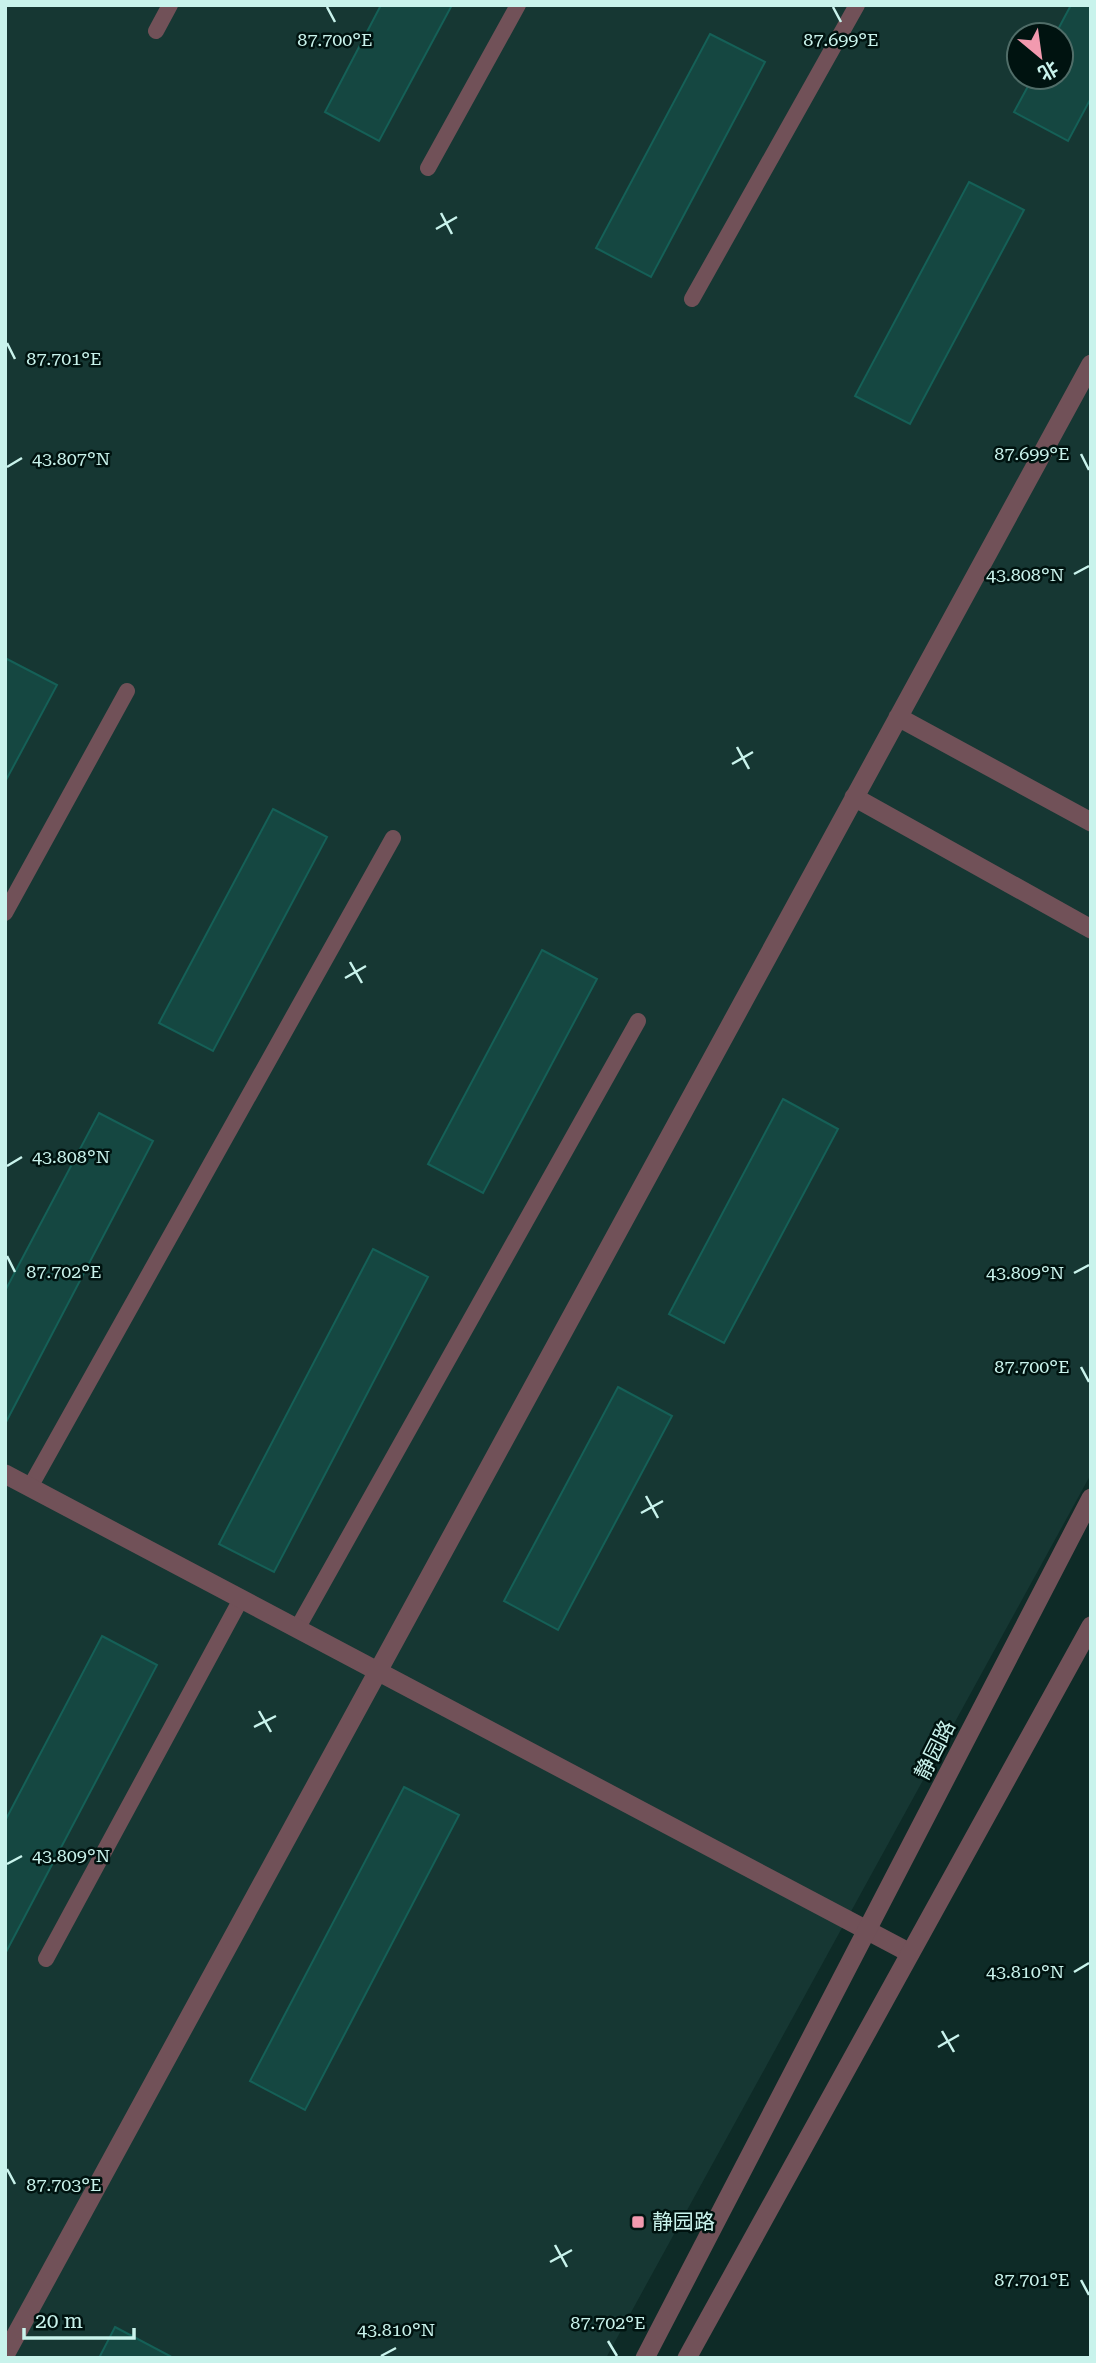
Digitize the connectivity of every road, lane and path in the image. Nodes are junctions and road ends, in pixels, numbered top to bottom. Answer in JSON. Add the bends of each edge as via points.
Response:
{"nodes":[{"id":1,"x":170,"y":5,"type":"edge"},
{"id":2,"x":518,"y":5,"type":"edge"},
{"id":3,"x":857,"y":5,"type":"edge"},
{"id":4,"x":156,"y":31,"type":"dead end"},
{"id":5,"x":428,"y":168,"type":"dead end"},
{"id":6,"x":692,"y":299,"type":"dead end"},
{"id":7,"x":1091,"y":364,"type":"edge"},
{"id":8,"x":127,"y":691,"type":"dead end"},
{"id":9,"x":898,"y":717,"type":"junction"},
{"id":10,"x":854,"y":797,"type":"junction"},
{"id":11,"x":1091,"y":822,"type":"edge"},
{"id":12,"x":393,"y":838,"type":"dead end"},
{"id":13,"x":5,"y":913,"type":"edge"},
{"id":14,"x":1091,"y":929,"type":"edge"},
{"id":15,"x":638,"y":1021,"type":"dead end"},
{"id":16,"x":5,"y":1474,"type":"edge"},
{"id":17,"x":30,"y":1487,"type":"junction"},
{"id":18,"x":1091,"y":1498,"type":"edge"},
{"id":19,"x":242,"y":1599,"type":"junction"},
{"id":20,"x":1091,"y":1626,"type":"edge"},
{"id":21,"x":298,"y":1629,"type":"junction"},
{"id":22,"x":377,"y":1671,"type":"junction"},
{"id":23,"x":867,"y":1930,"type":"junction"},
{"id":24,"x":910,"y":1953,"type":"junction"},
{"id":25,"x":46,"y":1959,"type":"dead end"},
{"id":26,"x":5,"y":2354,"type":"edge"},
{"id":27,"x":645,"y":2358,"type":"edge"},
{"id":28,"x":687,"y":2358,"type":"edge"}],
"edges":[{"from":1,"to":4,"type":"lane"},
{"from":2,"to":5,"type":"lane"},
{"from":3,"to":6,"type":"lane"},
{"from":7,"to":9,"type":"street"},
{"from":8,"to":13,"type":"lane"},
{"from":9,"to":10,"type":"street"},
{"from":9,"to":11,"type":"street"},
{"from":10,"to":14,"type":"street"},
{"from":10,"to":22,"type":"street"},
{"from":12,"to":17,"type":"lane"},
{"from":15,"to":21,"type":"lane"},
{"from":16,"to":17,"type":"street"},
{"from":17,"to":19,"type":"street"},
{"from":18,"to":23,"type":"street","name":"静园路"},
{"from":19,"to":21,"type":"street"},
{"from":19,"to":25,"type":"lane"},
{"from":20,"to":24,"type":"street"},
{"from":21,"to":22,"type":"street"},
{"from":22,"to":23,"type":"street"},
{"from":22,"to":26,"type":"street"},
{"from":23,"to":24,"type":"street"},
{"from":23,"to":27,"type":"street","name":"静园路"},
{"from":24,"to":28,"type":"street"}]}
